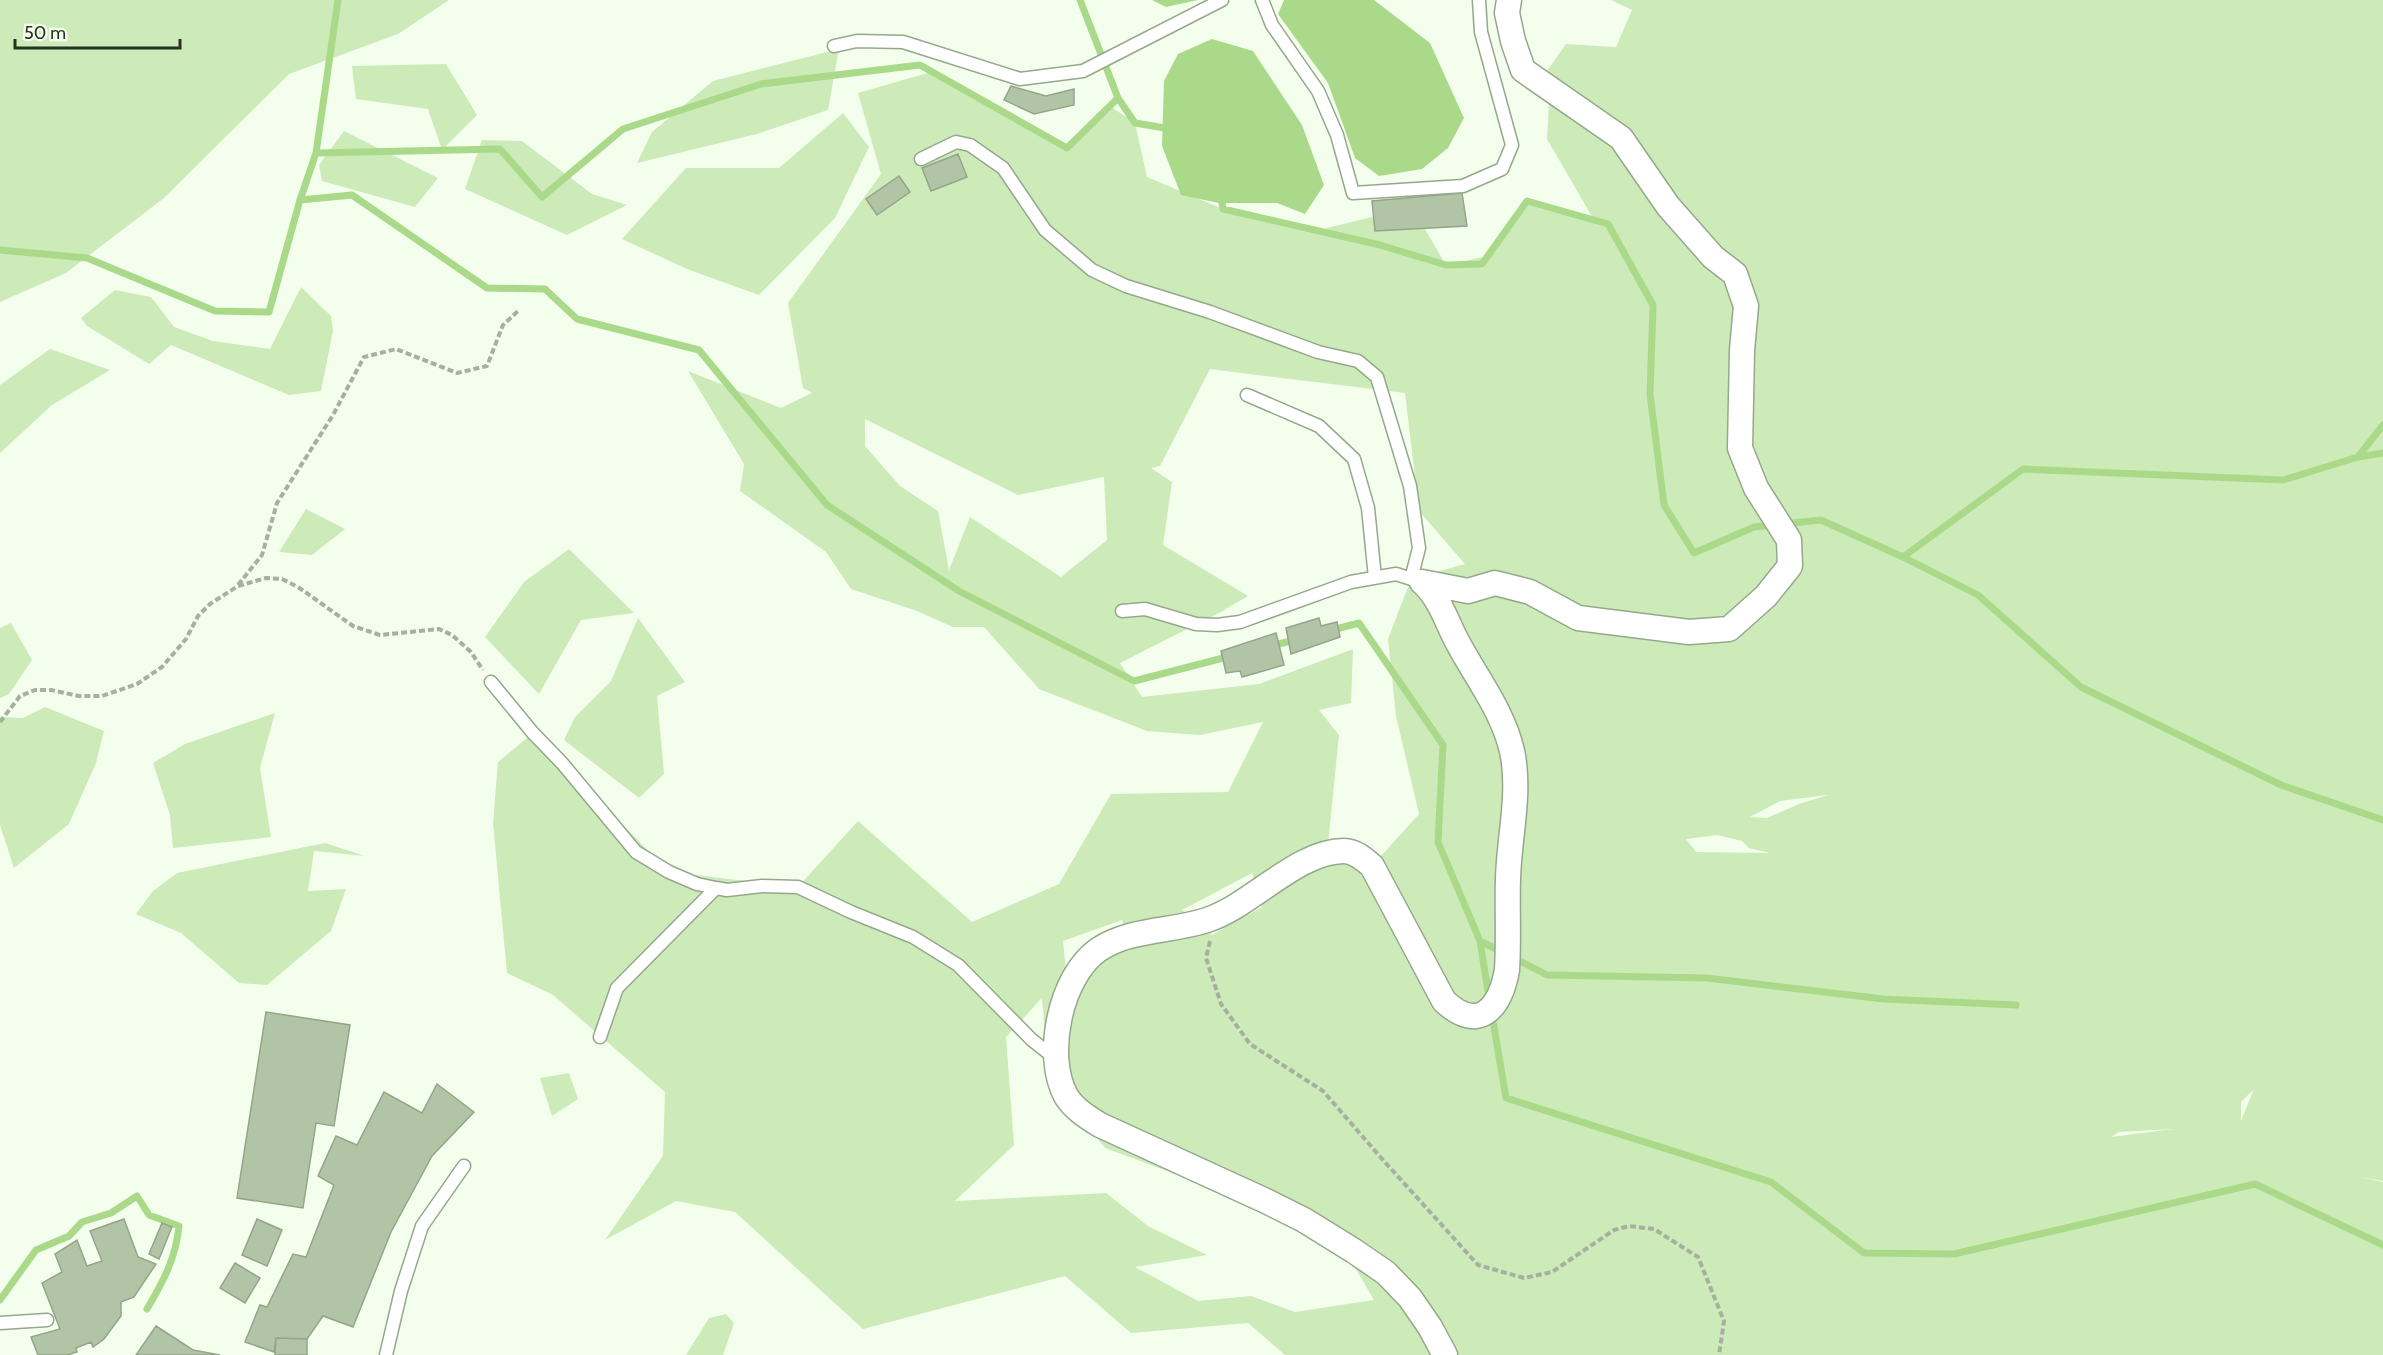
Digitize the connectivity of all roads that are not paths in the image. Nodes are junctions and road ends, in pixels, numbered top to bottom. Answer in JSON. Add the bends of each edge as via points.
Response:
{"nodes":[{"id":1,"x":1222,"y":0,"type":"edge"},
{"id":2,"x":1262,"y":0,"type":"edge"},
{"id":3,"x":1479,"y":0,"type":"edge"},
{"id":4,"x":1509,"y":0,"type":"edge"},
{"id":5,"x":834,"y":46,"type":"dead end"},
{"id":6,"x":921,"y":159,"type":"dead end"},
{"id":7,"x":1247,"y":395,"type":"dead end"},
{"id":8,"x":1375,"y":578,"type":"junction"},
{"id":9,"x":1417,"y":580,"type":"junction"},
{"id":10,"x":1122,"y":611,"type":"dead end"},
{"id":11,"x":491,"y":682,"type":"road end"},
{"id":12,"x":716,"y":888,"type":"junction"},
{"id":13,"x":600,"y":1036,"type":"dead end"},
{"id":14,"x":1056,"y":1058,"type":"junction"},
{"id":15,"x":464,"y":1166,"type":"dead end"},
{"id":16,"x":46,"y":1320,"type":"dead end"},
{"id":17,"x":0,"y":1323,"type":"edge"},
{"id":18,"x":386,"y":1355,"type":"edge"},
{"id":19,"x":1444,"y":1355,"type":"edge"}],
"edges":[{"from":1,"to":5,"type":"lane","via":[[1083,71],[1020,79],[903,42],[856,41]]},
{"from":2,"to":3,"type":"lane","via":[[1272,25],[1318,91],[1337,135],[1353,193],[1463,186],[1502,169],[1512,145],[1480,32]]},
{"from":4,"to":9,"type":"street","via":[[1507,13],[1523,70],[1621,138],[1668,206],[1713,256],[1735,274],[1746,306],[1740,448],[1756,488],[1789,540],[1790,566],[1766,596],[1729,629],[1689,633],[1578,618],[1530,592],[1495,583],[1468,591]]},
{"from":6,"to":9,"type":"lane","via":[[956,142],[970,146],[1003,168],[1045,230],[1092,270],[1126,286],[1318,352],[1358,361],[1377,377],[1410,486],[1419,548]]},
{"from":7,"to":8,"type":"lane","via":[[1318,426],[1354,459],[1368,508]]},
{"from":8,"to":9,"type":"lane","via":[[1396,574]]},
{"from":8,"to":10,"type":"lane","via":[[1351,582],[1240,622],[1196,624],[1145,609]]},
{"from":9,"to":14,"type":"street","via":[[1436,598],[1458,645],[1495,706],[1512,750],[1515,798],[1508,880],[1508,970],[1497,1002],[1476,1016],[1455,1011],[1444,1001],[1372,866],[1345,851],[1305,863],[1208,920],[1135,934],[1112,943],[1086,961],[1064,1004]]},
{"from":11,"to":12,"type":"lane","via":[[636,852],[669,872]]},
{"from":12,"to":13,"type":"lane","via":[[617,988]]},
{"from":12,"to":14,"type":"lane","via":[[798,887],[913,937],[958,965],[1032,1040]]},
{"from":14,"to":19,"type":"street","via":[[1058,1078],[1080,1113],[1287,1211],[1386,1273],[1416,1306]]},
{"from":15,"to":18,"type":"lane","via":[[422,1226]]},
{"from":16,"to":17,"type":"lane"}]}
